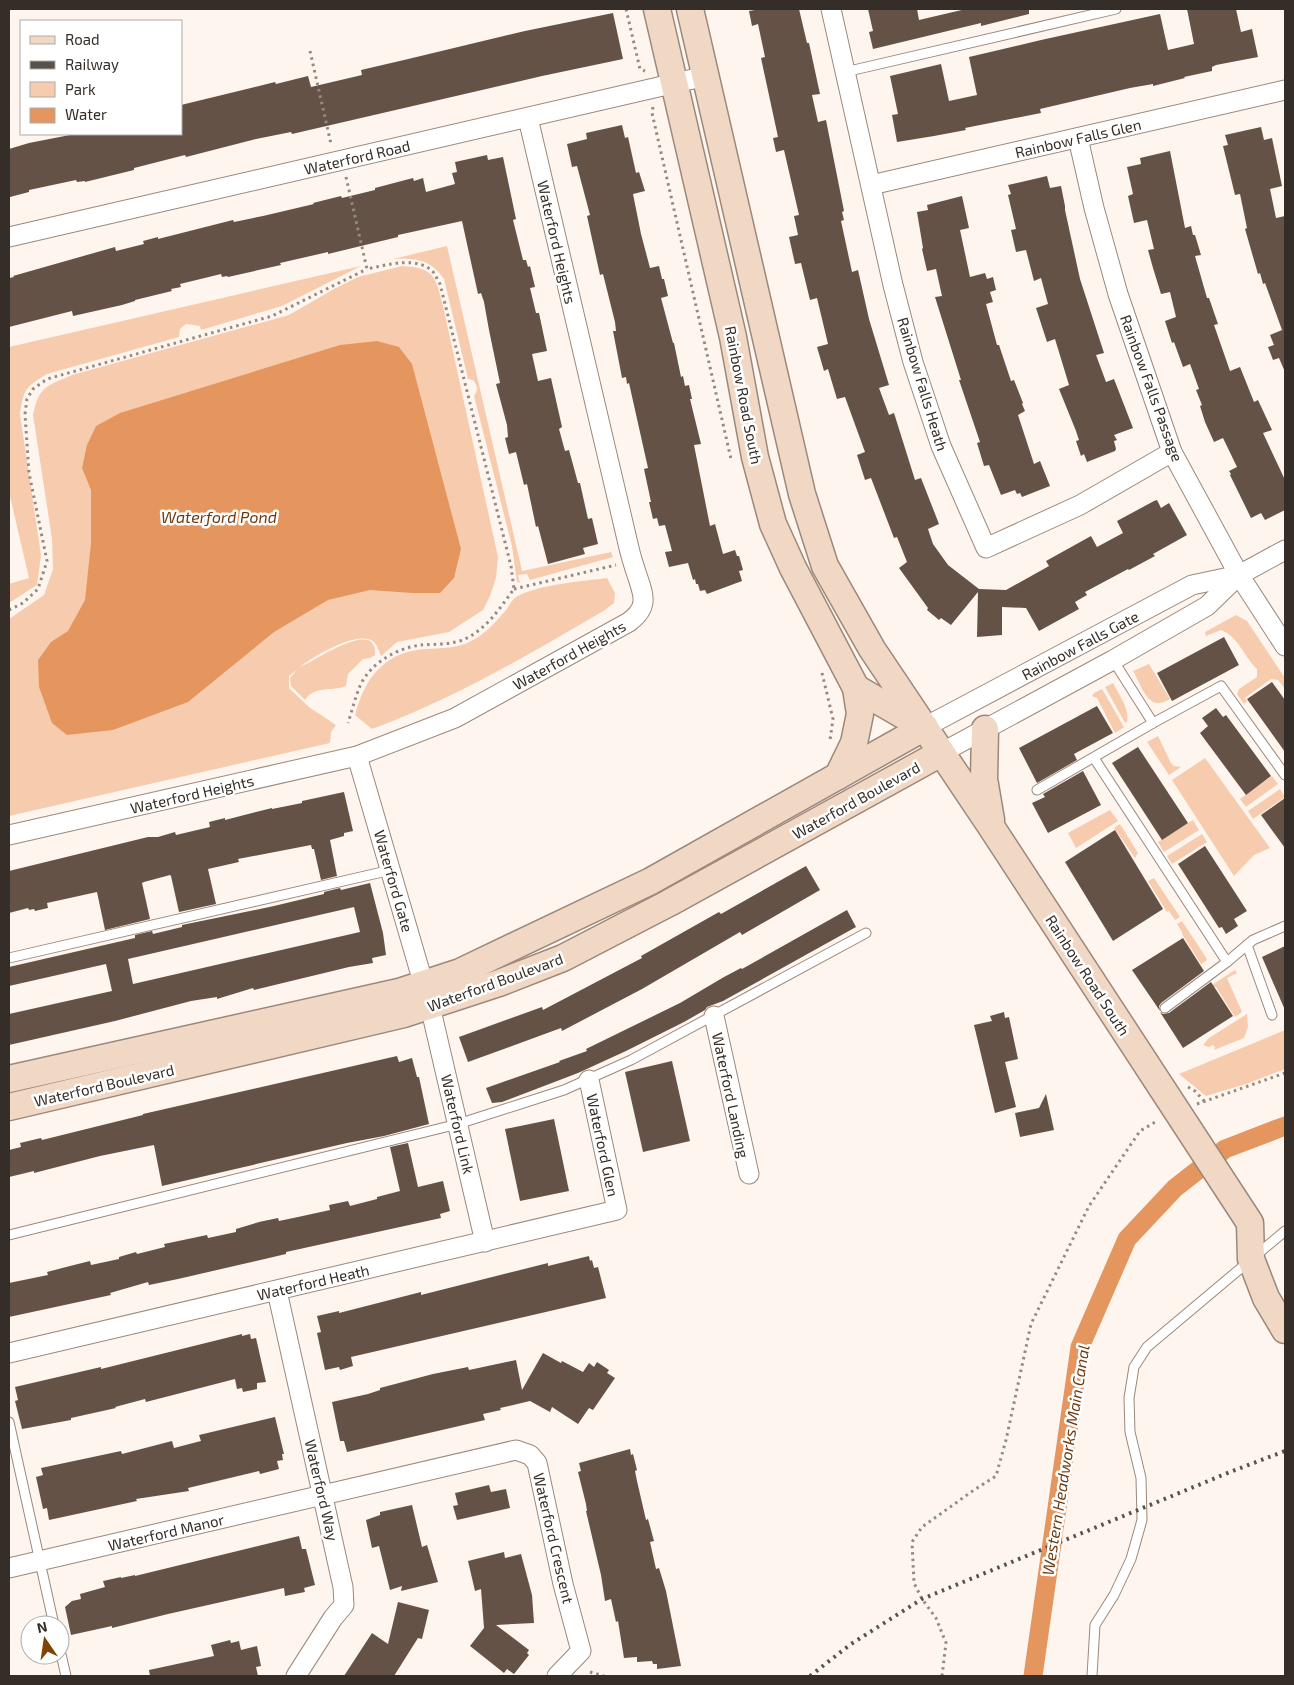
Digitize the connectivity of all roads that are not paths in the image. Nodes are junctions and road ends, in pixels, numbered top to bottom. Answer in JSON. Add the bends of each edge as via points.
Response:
{"nodes":[{"id":1,"x":657,"y":9,"type":"edge"},
{"id":2,"x":690,"y":9,"type":"edge"},
{"id":3,"x":831,"y":9,"type":"edge"},
{"id":4,"x":1116,"y":9,"type":"edge"},
{"id":5,"x":845,"y":72,"type":"junction"},
{"id":6,"x":706,"y":76,"type":"junction"},
{"id":7,"x":674,"y":83,"type":"junction"},
{"id":8,"x":1285,"y":90,"type":"edge"},
{"id":9,"x":528,"y":118,"type":"junction"},
{"id":10,"x":1078,"y":138,"type":"junction"},
{"id":11,"x":871,"y":185,"type":"junction"},
{"id":12,"x":9,"y":237,"type":"edge"},
{"id":13,"x":1172,"y":452,"type":"junction"},
{"id":14,"x":1285,"y":550,"type":"edge"},
{"id":15,"x":1239,"y":576,"type":"junction"},
{"id":16,"x":1285,"y":646,"type":"edge"},
{"id":17,"x":1113,"y":660,"type":"junction"},
{"id":18,"x":856,"y":688,"type":"junction"},
{"id":19,"x":1153,"y":723,"type":"junction"},
{"id":20,"x":925,"y":728,"type":"junction"},
{"id":21,"x":985,"y":729,"type":"junction"},
{"id":22,"x":941,"y":753,"type":"junction"},
{"id":23,"x":357,"y":756,"type":"junction"},
{"id":24,"x":1094,"y":758,"type":"junction"},
{"id":25,"x":1285,"y":775,"type":"edge"},
{"id":26,"x":838,"y":776,"type":"junction"},
{"id":27,"x":1037,"y":790,"type":"dead end"},
{"id":28,"x":992,"y":828,"type":"junction"},
{"id":29,"x":9,"y":835,"type":"edge"},
{"id":30,"x":391,"y":870,"type":"junction"},
{"id":31,"x":1285,"y":926,"type":"edge"},
{"id":32,"x":866,"y":933,"type":"dead end"},
{"id":33,"x":1247,"y":946,"type":"junction"},
{"id":34,"x":9,"y":958,"type":"edge"},
{"id":35,"x":1227,"y":962,"type":"junction"},
{"id":36,"x":427,"y":995,"type":"junction"},
{"id":37,"x":1166,"y":1008,"type":"dead end"},
{"id":38,"x":1272,"y":1015,"type":"dead end"},
{"id":39,"x":714,"y":1016,"type":"junction"},
{"id":40,"x":9,"y":1079,"type":"edge"},
{"id":41,"x":589,"y":1080,"type":"junction"},
{"id":42,"x":9,"y":1107,"type":"edge"},
{"id":43,"x":458,"y":1124,"type":"junction"},
{"id":44,"x":749,"y":1174,"type":"dead end"},
{"id":45,"x":618,"y":1210,"type":"joint"},
{"id":46,"x":1285,"y":1231,"type":"edge"},
{"id":47,"x":9,"y":1235,"type":"edge"},
{"id":48,"x":485,"y":1242,"type":"junction"},
{"id":49,"x":1251,"y":1259,"type":"junction"},
{"id":50,"x":277,"y":1291,"type":"junction"},
{"id":51,"x":1275,"y":1296,"type":"edge"},
{"id":52,"x":1285,"y":1329,"type":"edge"},
{"id":53,"x":9,"y":1353,"type":"edge"},
{"id":54,"x":9,"y":1422,"type":"edge"},
{"id":55,"x":324,"y":1496,"type":"junction"},
{"id":56,"x":40,"y":1561,"type":"junction"},
{"id":57,"x":9,"y":1568,"type":"edge"},
{"id":58,"x":52,"y":1615,"type":"edge"},
{"id":59,"x":296,"y":1676,"type":"edge"},
{"id":60,"x":557,"y":1676,"type":"edge"},
{"id":61,"x":1092,"y":1676,"type":"edge"}],
"edges":[{"from":1,"to":7,"type":"main road","name":"Rainbow Road South"},
{"from":2,"to":6,"type":"main road","name":"Rainbow Road South"},
{"from":3,"to":5,"type":"street","name":"Rainbow Falls Heath"},
{"from":4,"to":5,"type":"lane"},
{"from":5,"to":11,"type":"street","name":"Rainbow Falls Heath"},
{"from":6,"to":7,"type":"street","name":"Waterford Road"},
{"from":6,"to":20,"type":"main road","name":"Rainbow Road South","via":[[802,494],[825,566],[872,649]]},
{"from":7,"to":9,"type":"street","name":"Waterford Road"},
{"from":7,"to":18,"type":"main road","name":"Rainbow Road South","via":[[733,337],[755,457],[774,524],[793,568]]},
{"from":8,"to":10,"type":"street","name":"Rainbow Falls Glen"},
{"from":9,"to":12,"type":"street","name":"Waterford Road"},
{"from":9,"to":23,"type":"street","name":"Waterford Heights","via":[[644,602],[637,616],[629,622],[455,718]]},
{"from":10,"to":11,"type":"street","name":"Rainbow Falls Glen"},
{"from":10,"to":13,"type":"street","name":"Rainbow Falls Passage","via":[[1118,294]]},
{"from":11,"to":13,"type":"street","name":"Rainbow Falls Heath","via":[[913,362],[941,446],[986,548],[1080,505]]},
{"from":13,"to":15,"type":"street","name":"Rainbow Falls Passage"},
{"from":14,"to":15,"type":"street","name":"Rainbow Falls Gate"},
{"from":15,"to":16,"type":"street","name":"Rainbow Falls Passage"},
{"from":15,"to":17,"type":"street","name":"Rainbow Falls Gate","via":[[1207,606]]},
{"from":15,"to":20,"type":"street","name":"Rainbow Falls Gate","via":[[1192,585]]},
{"from":17,"to":19,"type":"lane"},
{"from":17,"to":21,"type":"street","name":"Rainbow Falls Gate"},
{"from":18,"to":20,"type":"main road","name":"Rainbow Road South"},
{"from":18,"to":26,"type":"main road","via":[[860,714],[854,743]]},
{"from":19,"to":24,"type":"lane"},
{"from":19,"to":25,"type":"lane","via":[[1221,686]]},
{"from":20,"to":22,"type":"main road","name":"Rainbow Road South"},
{"from":20,"to":26,"type":"main road","name":"Waterford Boulevard"},
{"from":21,"to":22,"type":"street","name":"Rainbow Falls Gate"},
{"from":21,"to":28,"type":"main road","via":[[984,779]]},
{"from":22,"to":28,"type":"main road","name":"Rainbow Road South"},
{"from":22,"to":36,"type":"main road","name":"Waterford Boulevard","via":[[563,958],[499,983]]},
{"from":23,"to":29,"type":"street","name":"Waterford Heights"},
{"from":23,"to":30,"type":"street","name":"Waterford Gate"},
{"from":24,"to":27,"type":"lane"},
{"from":24,"to":35,"type":"lane"},
{"from":26,"to":36,"type":"main road","name":"Waterford Boulevard","via":[[651,881],[460,972]]},
{"from":28,"to":49,"type":"main road","name":"Rainbow Road South","via":[[1250,1223]]},
{"from":30,"to":34,"type":"lane"},
{"from":30,"to":36,"type":"street","name":"Waterford Gate"},
{"from":31,"to":33,"type":"lane","via":[[1253,940]]},
{"from":32,"to":39,"type":"lane"},
{"from":33,"to":35,"type":"lane"},
{"from":33,"to":38,"type":"lane"},
{"from":35,"to":37,"type":"lane"},
{"from":36,"to":40,"type":"main road","name":"Waterford Boulevard","via":[[399,992]]},
{"from":36,"to":42,"type":"main road","name":"Waterford Boulevard","via":[[404,1014]]},
{"from":36,"to":43,"type":"street","name":"Waterford Link"},
{"from":39,"to":41,"type":"lane"},
{"from":39,"to":44,"type":"street","name":"Waterford Landing"},
{"from":41,"to":43,"type":"lane"},
{"from":41,"to":45,"type":"street","name":"Waterford Glen"},
{"from":43,"to":47,"type":"lane"},
{"from":43,"to":48,"type":"street","name":"Waterford Link"},
{"from":45,"to":48,"type":"street","name":"Waterford Heath"},
{"from":46,"to":49,"type":"lane"},
{"from":48,"to":50,"type":"street","name":"Waterford Heath"},
{"from":49,"to":51,"type":"main road"},
{"from":49,"to":61,"type":"lane","via":[[1146,1347],[1134,1367],[1129,1398],[1130,1432],[1141,1478],[1142,1520],[1131,1559],[1114,1596],[1095,1625]]},
{"from":50,"to":53,"type":"street","name":"Waterford Heath"},
{"from":50,"to":55,"type":"street","name":"Waterford Way"},
{"from":51,"to":52,"type":"main road"},
{"from":54,"to":56,"type":"lane"},
{"from":55,"to":56,"type":"street","name":"Waterford Manor"},
{"from":55,"to":59,"type":"street","name":"Waterford Way","via":[[344,1605]]},
{"from":55,"to":60,"type":"street","name":"Waterford Crescent","via":[[516,1450],[530,1455],[537,1463],[581,1651]]},
{"from":56,"to":57,"type":"street","name":"Waterford Manor"},
{"from":56,"to":58,"type":"lane"}]}
